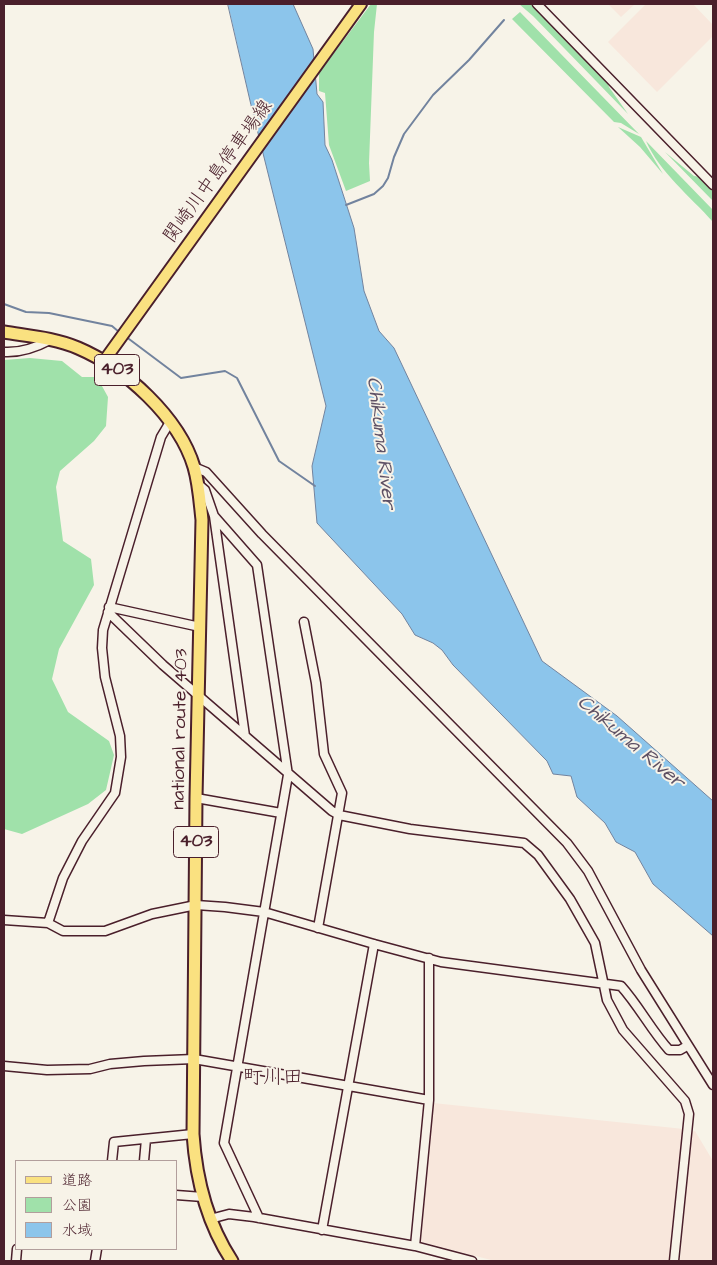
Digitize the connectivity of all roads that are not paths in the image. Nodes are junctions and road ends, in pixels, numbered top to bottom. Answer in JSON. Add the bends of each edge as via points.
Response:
{"nodes":[{"id":1,"x":361,"y":4,"type":"edge"},
{"id":2,"x":537,"y":4,"type":"edge"},
{"id":3,"x":713,"y":185,"type":"edge"},
{"id":4,"x":4,"y":332,"type":"edge"},
{"id":5,"x":50,"y":340,"type":"junction"},
{"id":6,"x":4,"y":352,"type":"edge"},
{"id":7,"x":107,"y":357,"type":"junction"},
{"id":8,"x":170,"y":422,"type":"junction"},
{"id":9,"x":162,"y":435,"type":"junction"},
{"id":10,"x":182,"y":439,"type":"junction"},
{"id":11,"x":194,"y":466,"type":"junction"},
{"id":12,"x":198,"y":484,"type":"junction"},
{"id":13,"x":214,"y":516,"type":"junction"},
{"id":14,"x":109,"y":609,"type":"junction"},
{"id":15,"x":304,"y":622,"type":"dead end"},
{"id":16,"x":200,"y":627,"type":"junction"},
{"id":17,"x":199,"y":697,"type":"junction"},
{"id":18,"x":244,"y":736,"type":"junction"},
{"id":19,"x":288,"y":775,"type":"junction"},
{"id":20,"x":196,"y":798,"type":"junction"},
{"id":21,"x":282,"y":813,"type":"junction"},
{"id":22,"x":339,"y":815,"type":"junction"},
{"id":23,"x":196,"y":906,"type":"junction"},
{"id":24,"x":264,"y":912,"type":"junction"},
{"id":25,"x":4,"y":920,"type":"edge"},
{"id":26,"x":48,"y":923,"type":"junction"},
{"id":27,"x":318,"y":928,"type":"junction"},
{"id":28,"x":374,"y":944,"type":"junction"},
{"id":29,"x":428,"y":958,"type":"junction"},
{"id":30,"x":603,"y":983,"type":"junction"},
{"id":31,"x":687,"y":1046,"type":"junction"},
{"id":32,"x":194,"y":1059,"type":"junction"},
{"id":33,"x":4,"y":1066,"type":"edge"},
{"id":34,"x":237,"y":1066,"type":"junction"},
{"id":35,"x":348,"y":1085,"type":"junction"},
{"id":36,"x":713,"y":1085,"type":"edge"},
{"id":37,"x":429,"y":1100,"type":"junction"},
{"id":38,"x":193,"y":1134,"type":"junction"},
{"id":39,"x":146,"y":1139,"type":"junction"},
{"id":40,"x":112,"y":1160,"type":"edge"},
{"id":41,"x":144,"y":1160,"type":"edge"},
{"id":42,"x":178,"y":1194,"type":"edge"},
{"id":43,"x":203,"y":1197,"type":"junction"},
{"id":44,"x":259,"y":1218,"type":"junction"},
{"id":45,"x":210,"y":1219,"type":"junction"},
{"id":46,"x":322,"y":1230,"type":"junction"},
{"id":47,"x":415,"y":1246,"type":"junction"},
{"id":48,"x":232,"y":1261,"type":"edge"},
{"id":49,"x":472,"y":1261,"type":"edge"},
{"id":50,"x":674,"y":1261,"type":"edge"}],
"edges":[{"from":1,"to":7,"type":"main road","name":"関崎川中島停車場線"},
{"from":2,"to":3,"type":"street"},
{"from":4,"to":5,"type":"highway","name":"national route 403","number":"403"},
{"from":5,"to":6,"type":"street","via":[[36,347]]},
{"from":5,"to":7,"type":"highway","name":"national route 403","number":"403"},
{"from":7,"to":8,"type":"highway","name":"national route 403","number":"403"},
{"from":8,"to":9,"type":"street"},
{"from":8,"to":10,"type":"highway","name":"national route 403","number":"403"},
{"from":9,"to":10,"type":"street"},
{"from":9,"to":14,"type":"street"},
{"from":10,"to":11,"type":"highway","name":"national route 403","number":"403"},
{"from":11,"to":12,"type":"highway","name":"national route 403","number":"403"},
{"from":11,"to":31,"type":"street","via":[[206,472],[262,534],[568,843],[588,870],[641,970]]},
{"from":12,"to":13,"type":"street","via":[[205,490]]},
{"from":12,"to":16,"type":"highway","name":"national route 403","number":"403","via":[[202,520]]},
{"from":13,"to":18,"type":"street"},
{"from":13,"to":19,"type":"street","via":[[258,565]]},
{"from":14,"to":16,"type":"street"},
{"from":14,"to":17,"type":"street"},
{"from":14,"to":26,"type":"street","via":[[102,648],[105,677],[120,736],[121,757],[115,792],[70,863]]},
{"from":15,"to":22,"type":"street","via":[[316,683],[324,754],[342,793]]},
{"from":16,"to":17,"type":"highway","name":"national route 403","number":"403"},
{"from":17,"to":18,"type":"street"},
{"from":17,"to":20,"type":"highway","name":"national route 403","number":"403"},
{"from":18,"to":19,"type":"street"},
{"from":19,"to":21,"type":"street"},
{"from":19,"to":22,"type":"street"},
{"from":20,"to":21,"type":"street"},
{"from":20,"to":23,"type":"highway","name":"national route 403","number":"403"},
{"from":21,"to":24,"type":"street"},
{"from":22,"to":27,"type":"street"},
{"from":22,"to":30,"type":"street","via":[[410,829],[524,843],[538,855],[570,899],[595,943]]},
{"from":23,"to":24,"type":"street"},
{"from":23,"to":26,"type":"street","via":[[152,914],[105,931],[63,931]]},
{"from":23,"to":32,"type":"highway","name":"national route 403","number":"403"},
{"from":24,"to":27,"type":"street"},
{"from":24,"to":34,"type":"street"},
{"from":25,"to":26,"type":"street"},
{"from":27,"to":28,"type":"street"},
{"from":28,"to":29,"type":"street"},
{"from":28,"to":35,"type":"street"},
{"from":29,"to":30,"type":"street"},
{"from":29,"to":37,"type":"street"},
{"from":30,"to":31,"type":"street","via":[[621,986],[669,1050]]},
{"from":30,"to":50,"type":"street","via":[[607,1000],[623,1030],[685,1101],[689,1114]]},
{"from":31,"to":36,"type":"street"},
{"from":32,"to":33,"type":"street","via":[[110,1064],[90,1069]]},
{"from":32,"to":34,"type":"street"},
{"from":32,"to":38,"type":"highway","name":"national route 403","number":"403"},
{"from":34,"to":35,"type":"street"},
{"from":34,"to":44,"type":"street","via":[[224,1144]]},
{"from":35,"to":37,"type":"street"},
{"from":35,"to":46,"type":"street"},
{"from":37,"to":47,"type":"street"},
{"from":38,"to":39,"type":"street"},
{"from":38,"to":43,"type":"highway","name":"national route 403","number":"403"},
{"from":39,"to":40,"type":"street","via":[[114,1142]]},
{"from":39,"to":41,"type":"street"},
{"from":42,"to":43,"type":"street"},
{"from":43,"to":45,"type":"highway","name":"national route 403","number":"403"},
{"from":44,"to":45,"type":"street","via":[[229,1214]]},
{"from":44,"to":46,"type":"street"},
{"from":45,"to":48,"type":"highway","name":"national route 403","number":"403"},
{"from":46,"to":47,"type":"street"},
{"from":47,"to":49,"type":"street"}]}
